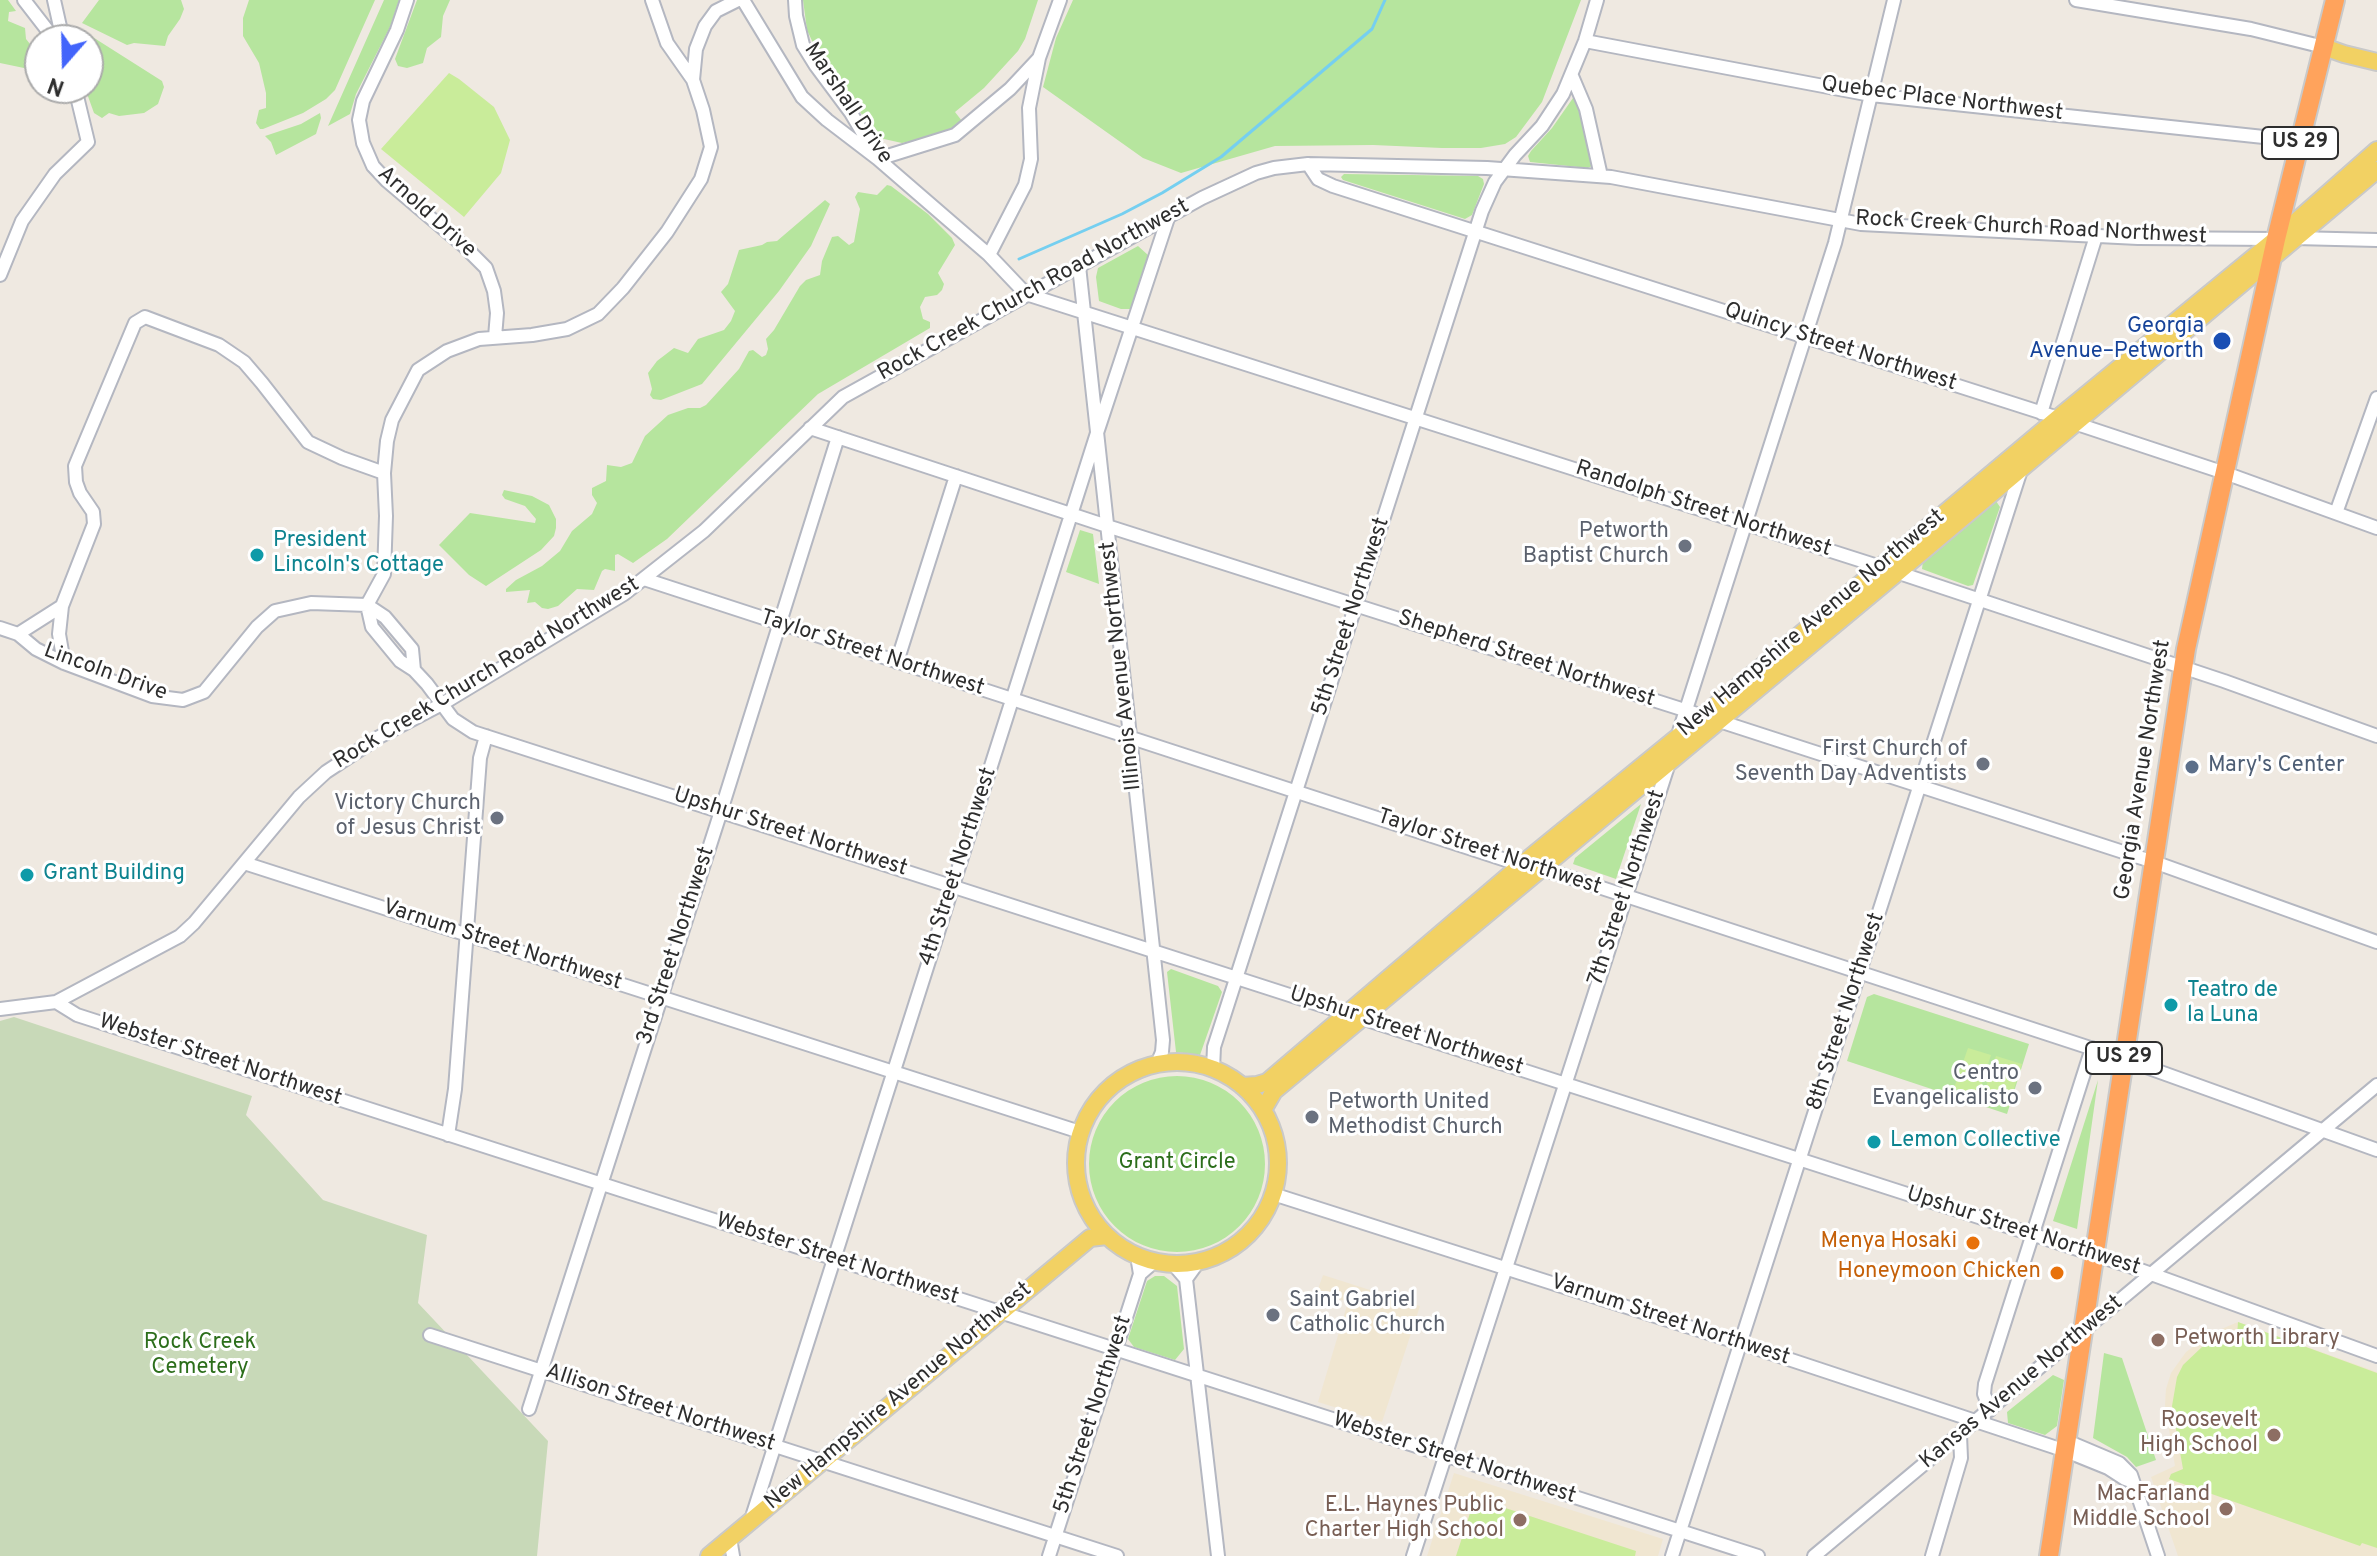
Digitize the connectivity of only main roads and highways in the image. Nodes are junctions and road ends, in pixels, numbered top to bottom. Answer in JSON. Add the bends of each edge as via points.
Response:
{"nodes":[{"id":1,"x":2335,"y":0,"type":"edge"},
{"id":2,"x":2324,"y":47,"type":"junction"},
{"id":3,"x":2377,"y":62,"type":"edge"},
{"id":4,"x":2377,"y":150,"type":"edge"},
{"id":5,"x":2377,"y":170,"type":"edge"},
{"id":6,"x":2281,"y":245,"type":"junction"},
{"id":7,"x":1242,"y":1086,"type":"junction"},
{"id":8,"x":1263,"y":1110,"type":"junction"},
{"id":9,"x":1098,"y":1237,"type":"junction"},
{"id":10,"x":709,"y":1556,"type":"edge"},
{"id":11,"x":2049,"y":1556,"type":"edge"}],
"edges":[{"from":1,"to":2,"type":"highway","name":"Georgia Avenue Northwest","number":"US 29"},
{"from":2,"to":3,"type":"main road"},
{"from":2,"to":6,"type":"highway","name":"Georgia Avenue Northwest","number":"US 29"},
{"from":4,"to":6,"type":"main road","name":"New Hampshire Avenue Northwest"},
{"from":5,"to":6,"type":"main road","name":"New Hampshire Avenue Northwest"},
{"from":6,"to":7,"type":"main road","name":"New Hampshire Avenue Northwest","via":[[2049,415],[1881,567],[1267,1082]]},
{"from":6,"to":8,"type":"main road","name":"New Hampshire Avenue Northwest","via":[[2021,469],[1274,1091]]},
{"from":6,"to":11,"type":"highway","name":"Georgia Avenue Northwest","number":"US 29","via":[[2183,667]]},
{"from":7,"to":8,"type":"main road"},
{"from":7,"to":9,"type":"main road","via":[[1213,1069],[1182,1063],[1157,1064],[1109,1088],[1092,1108],[1076,1153],[1081,1195]]},
{"from":8,"to":9,"type":"main road","via":[[1273,1133],[1277,1174],[1260,1221],[1244,1238],[1224,1252],[1173,1264],[1137,1256]]},
{"from":9,"to":10,"type":"main road","name":"New Hampshire Avenue Northwest"}]}
